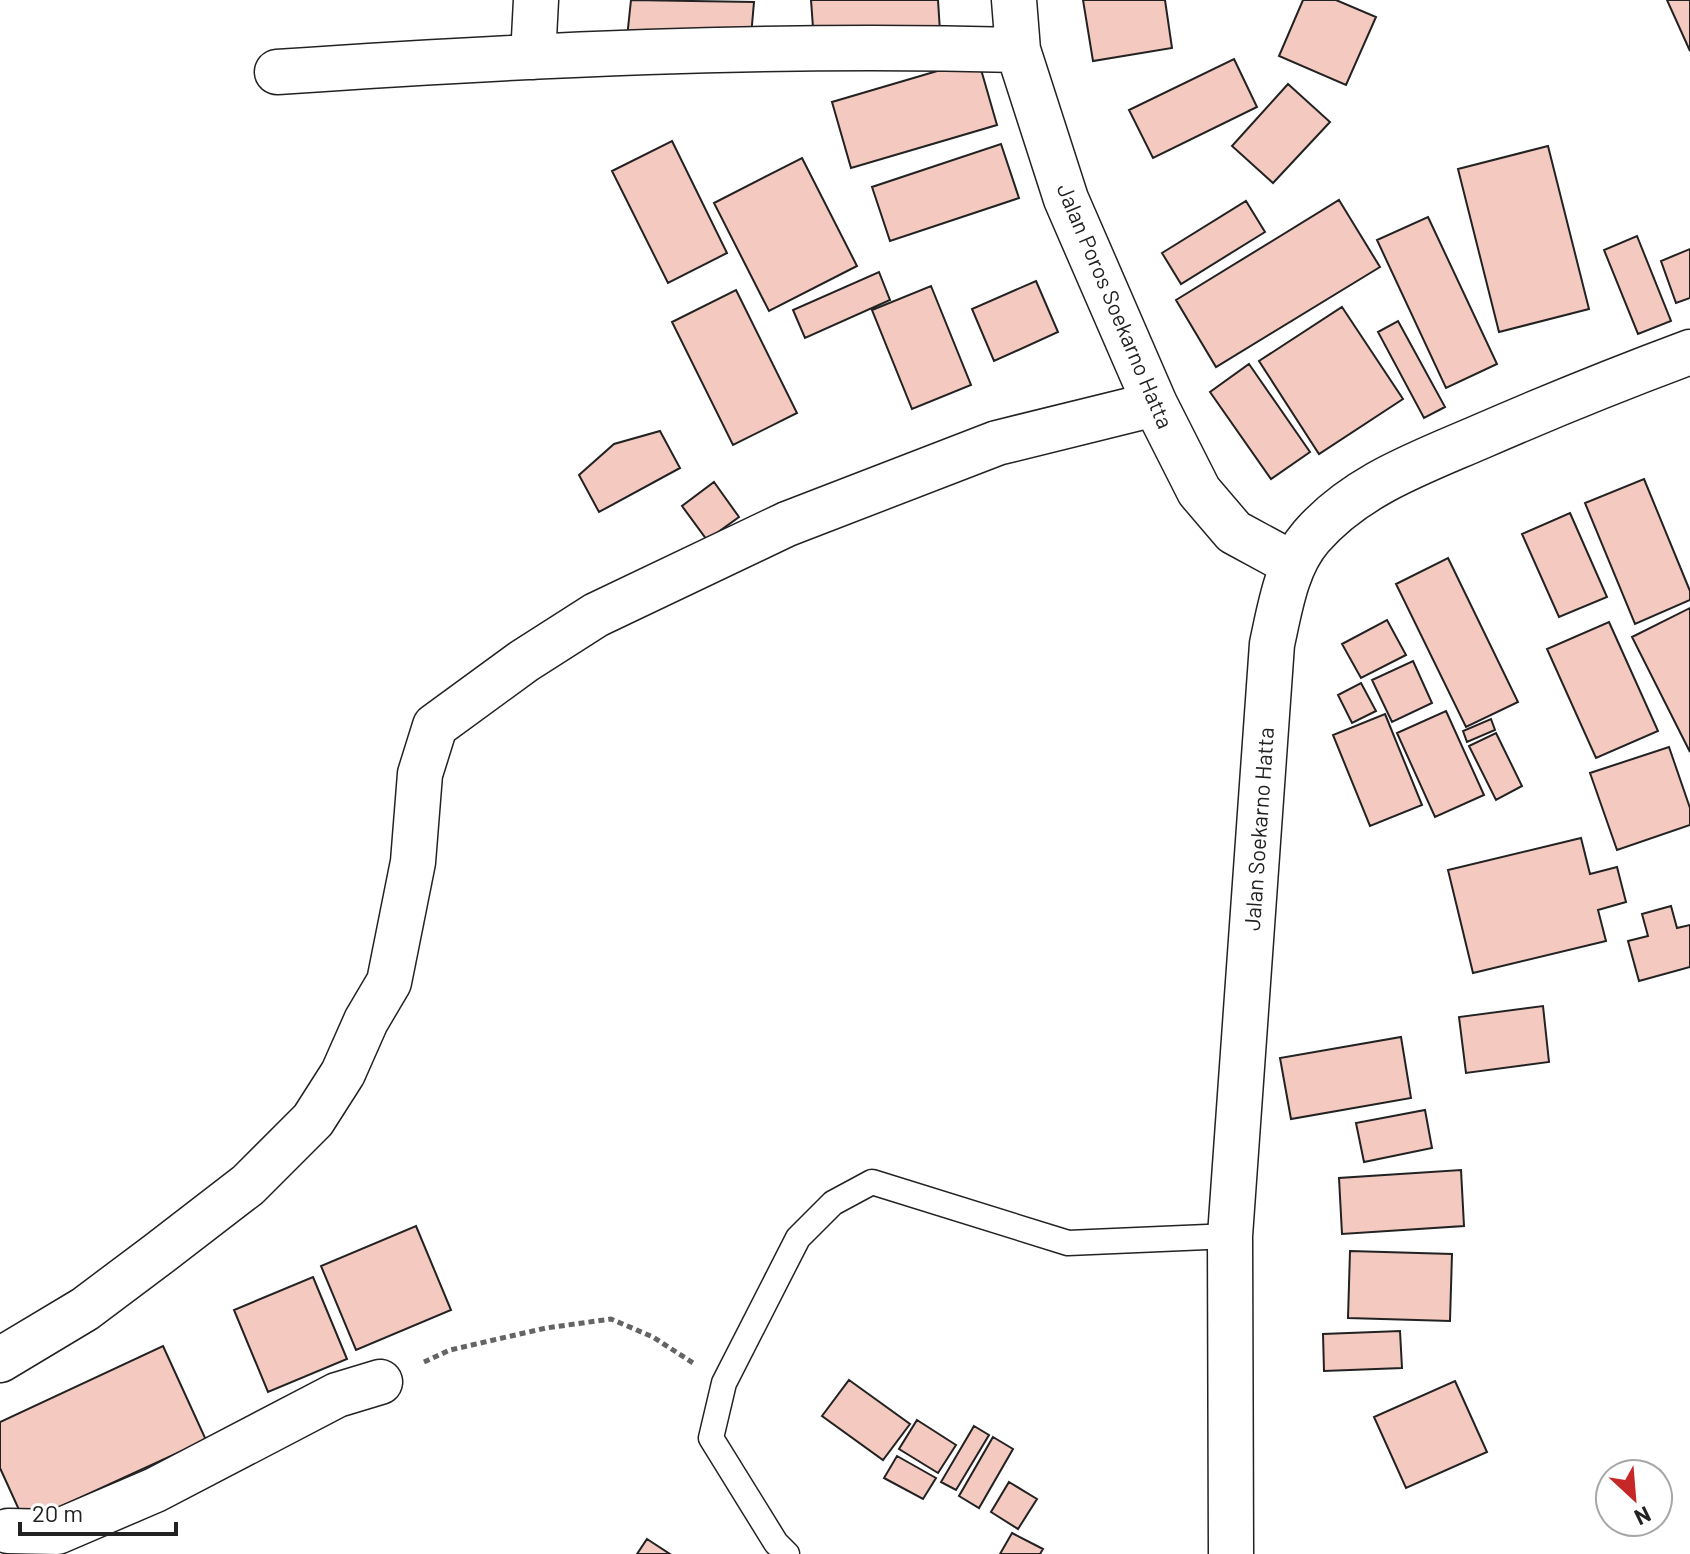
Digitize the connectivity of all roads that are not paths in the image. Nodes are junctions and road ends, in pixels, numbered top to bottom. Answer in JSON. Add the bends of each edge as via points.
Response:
{"nodes":[{"id":1,"x":536,"y":0,"type":"edge"},
{"id":2,"x":1014,"y":0,"type":"edge"},
{"id":3,"x":1018,"y":50,"type":"junction"},
{"id":4,"x":533,"y":57,"type":"junction"},
{"id":5,"x":277,"y":72,"type":"dead end"},
{"id":6,"x":1690,"y":352,"type":"edge"},
{"id":7,"x":1155,"y":404,"type":"junction"},
{"id":8,"x":1293,"y":564,"type":"junction"},
{"id":9,"x":1230,"y":1236,"type":"junction"},
{"id":10,"x":0,"y":1360,"type":"edge"},
{"id":11,"x":380,"y":1382,"type":"road end"},
{"id":12,"x":3,"y":1526,"type":"edge"},
{"id":13,"x":787,"y":1554,"type":"edge"},
{"id":14,"x":1231,"y":1554,"type":"edge"}],
"edges":[{"from":1,"to":4,"type":"street"},
{"from":2,"to":3,"type":"street","name":"Jalan Poros Soekarno Hatta"},
{"from":3,"to":4,"type":"street","via":[[695,48]]},
{"from":3,"to":7,"type":"street","name":"Jalan Poros Soekarno Hatta","via":[[1066,199]]},
{"from":4,"to":5,"type":"street"},
{"from":6,"to":8,"type":"street","name":"Jalan Soekarno Hatta","via":[[1385,478],[1342,505]]},
{"from":7,"to":8,"type":"street","name":"Jalan Poros Soekarno Hatta","via":[[1199,491],[1234,532]]},
{"from":7,"to":10,"type":"street","via":[[997,443],[787,524],[596,615],[435,726],[420,774],[413,862],[389,982],[313,1120],[248,1185],[157,1255],[85,1309]]},
{"from":8,"to":9,"type":"street","name":"Jalan Soekarno Hatta","via":[[1272,644]]},
{"from":9,"to":13,"type":"lane","via":[[1068,1243],[872,1182],[833,1203],[798,1238],[724,1383],[711,1438]]},
{"from":9,"to":14,"type":"street","name":"Jalan Soekarno Hatta"},
{"from":11,"to":12,"type":"street","via":[[337,1395],[155,1490],[57,1532]]}]}
